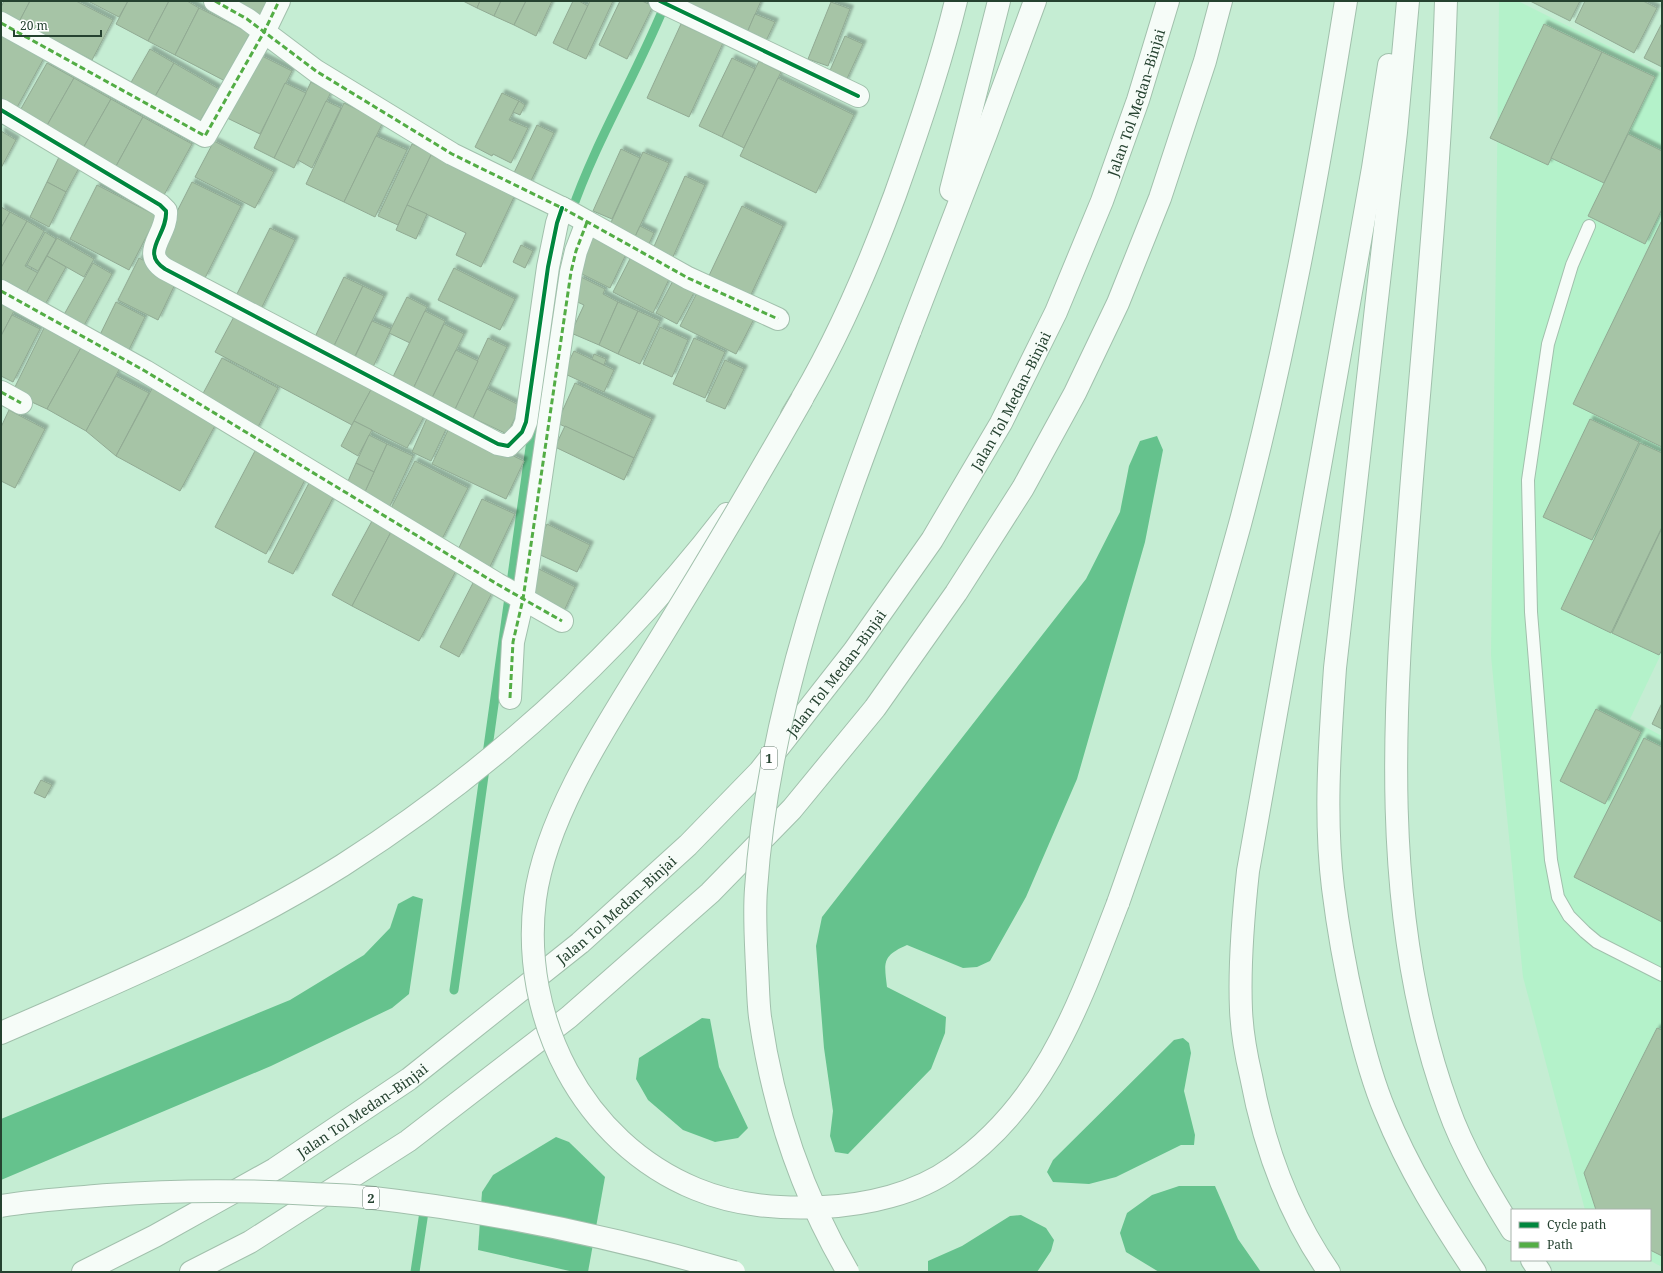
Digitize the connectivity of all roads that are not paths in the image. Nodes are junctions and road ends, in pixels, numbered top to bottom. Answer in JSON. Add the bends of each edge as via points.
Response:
{"nodes":[{"id":1,"x":215,"y":1,"type":"edge"},
{"id":2,"x":279,"y":1,"type":"edge"},
{"id":3,"x":660,"y":1,"type":"edge"},
{"id":4,"x":956,"y":1,"type":"edge"},
{"id":5,"x":998,"y":1,"type":"edge"},
{"id":6,"x":1035,"y":1,"type":"edge"},
{"id":7,"x":1168,"y":1,"type":"edge"},
{"id":8,"x":1221,"y":1,"type":"edge"},
{"id":9,"x":1346,"y":1,"type":"edge"},
{"id":10,"x":1397,"y":1,"type":"edge"},
{"id":11,"x":1408,"y":1,"type":"edge"},
{"id":12,"x":1446,"y":1,"type":"edge"},
{"id":13,"x":1,"y":23,"type":"edge"},
{"id":14,"x":264,"y":32,"type":"junction"},
{"id":15,"x":858,"y":96,"type":"dead end"},
{"id":16,"x":1,"y":110,"type":"edge"},
{"id":17,"x":564,"y":209,"type":"junction"},
{"id":18,"x":586,"y":222,"type":"junction"},
{"id":19,"x":1589,"y":226,"type":"dead end"},
{"id":20,"x":1,"y":291,"type":"edge"},
{"id":21,"x":778,"y":319,"type":"dead end"},
{"id":22,"x":910,"y":331,"type":"junction"},
{"id":23,"x":1,"y":392,"type":"edge"},
{"id":24,"x":802,"y":399,"type":"junction"},
{"id":25,"x":21,"y":403,"type":"dead end"},
{"id":26,"x":522,"y":597,"type":"junction"},
{"id":27,"x":562,"y":620,"type":"dead end"},
{"id":28,"x":510,"y":698,"type":"dead end"},
{"id":29,"x":1662,"y":975,"type":"edge"},
{"id":30,"x":1,"y":1033,"type":"edge"},
{"id":31,"x":1,"y":1206,"type":"edge"},
{"id":32,"x":1511,"y":1228,"type":"edge"},
{"id":33,"x":1533,"y":1261,"type":"edge"},
{"id":34,"x":83,"y":1272,"type":"edge"},
{"id":35,"x":191,"y":1272,"type":"edge"},
{"id":36,"x":734,"y":1272,"type":"edge"},
{"id":37,"x":848,"y":1272,"type":"edge"},
{"id":38,"x":1329,"y":1272,"type":"edge"},
{"id":39,"x":1475,"y":1272,"type":"edge"},
{"id":40,"x":1540,"y":1272,"type":"edge"}],
"edges":[{"from":1,"to":14,"type":"main road"},
{"from":2,"to":14,"type":"main road"},
{"from":3,"to":15,"type":"main road"},
{"from":4,"to":24,"type":"main road","via":[[932,88],[873,252],[845,316]]},
{"from":5,"to":22,"type":"main road","via":[[944,217]]},
{"from":6,"to":22,"type":"main road"},
{"from":7,"to":34,"type":"main road","name":"Jalan Tol Medan–Binjai","number":"1","via":[[1138,100],[1102,201],[1056,312],[1001,423],[927,546],[854,650],[760,771],[688,844],[580,943],[410,1079],[275,1169],[155,1236]]},
{"from":8,"to":35,"type":"main road","via":[[1205,61],[1160,198],[1118,303],[1075,393],[1023,488],[956,593],[875,708],[792,809],[710,893],[569,1017],[408,1141],[250,1242]]},
{"from":9,"to":24,"type":"main road","bridge":true,"via":[[1307,227],[1240,524],[1184,708],[1118,903],[1078,1002],[1036,1084],[1011,1116],[984,1144],[949,1171],[913,1189],[871,1201],[834,1207],[793,1208],[758,1206],[702,1191],[664,1173],[636,1154],[611,1131],[568,1074],[553,1044],[540,1003],[532,932],[536,895],[547,850],[588,758]]},
{"from":10,"to":38,"type":"main road","via":[[1373,168],[1248,871],[1243,922],[1241,1011],[1257,1110],[1271,1158],[1289,1203],[1315,1252]]},
{"from":11,"to":39,"type":"main road","via":[[1396,132],[1335,668],[1329,746],[1328,818],[1333,886],[1345,968],[1362,1042],[1384,1110],[1415,1174],[1450,1235]]},
{"from":12,"to":32,"type":"main road","via":[[1438,155],[1400,635],[1396,808],[1400,878],[1408,945],[1419,1007],[1432,1058],[1448,1109],[1468,1153]]},
{"from":13,"to":14,"type":"main road","via":[[205,136]]},
{"from":14,"to":17,"type":"main road","via":[[316,71],[452,154]]},
{"from":16,"to":17,"type":"main road","via":[[160,205],[166,211],[166,220],[153,250],[157,264],[498,444],[508,446],[522,432],[526,422],[548,267],[557,223]]},
{"from":17,"to":18,"type":"main road"},
{"from":18,"to":21,"type":"main road","via":[[688,278]]},
{"from":18,"to":26,"type":"main road","via":[[571,272]]},
{"from":19,"to":29,"type":"lane","via":[[1572,265],[1548,344],[1528,480],[1531,612],[1551,860],[1558,898],[1569,916],[1597,942]]},
{"from":20,"to":26,"type":"main road","via":[[145,372],[496,584]]},
{"from":22,"to":37,"type":"main road","bridge":true,"via":[[859,466],[806,624],[775,746],[764,812],[756,891],[760,1016],[770,1072],[784,1126],[805,1185],[830,1242]]},
{"from":23,"to":25,"type":"main road"},
{"from":24,"to":30,"type":"main road","bridge":true,"via":[[729,511],[671,583],[631,628],[559,698],[475,771],[398,829],[342,866],[267,909],[150,968]]},
{"from":26,"to":27,"type":"main road"},
{"from":26,"to":28,"type":"main road","via":[[513,642]]},
{"from":31,"to":36,"type":"main road","number":"2","bridge":true,"via":[[160,1192],[278,1192],[364,1197],[526,1222],[625,1243]]},
{"from":33,"to":40,"type":"main road"}]}
